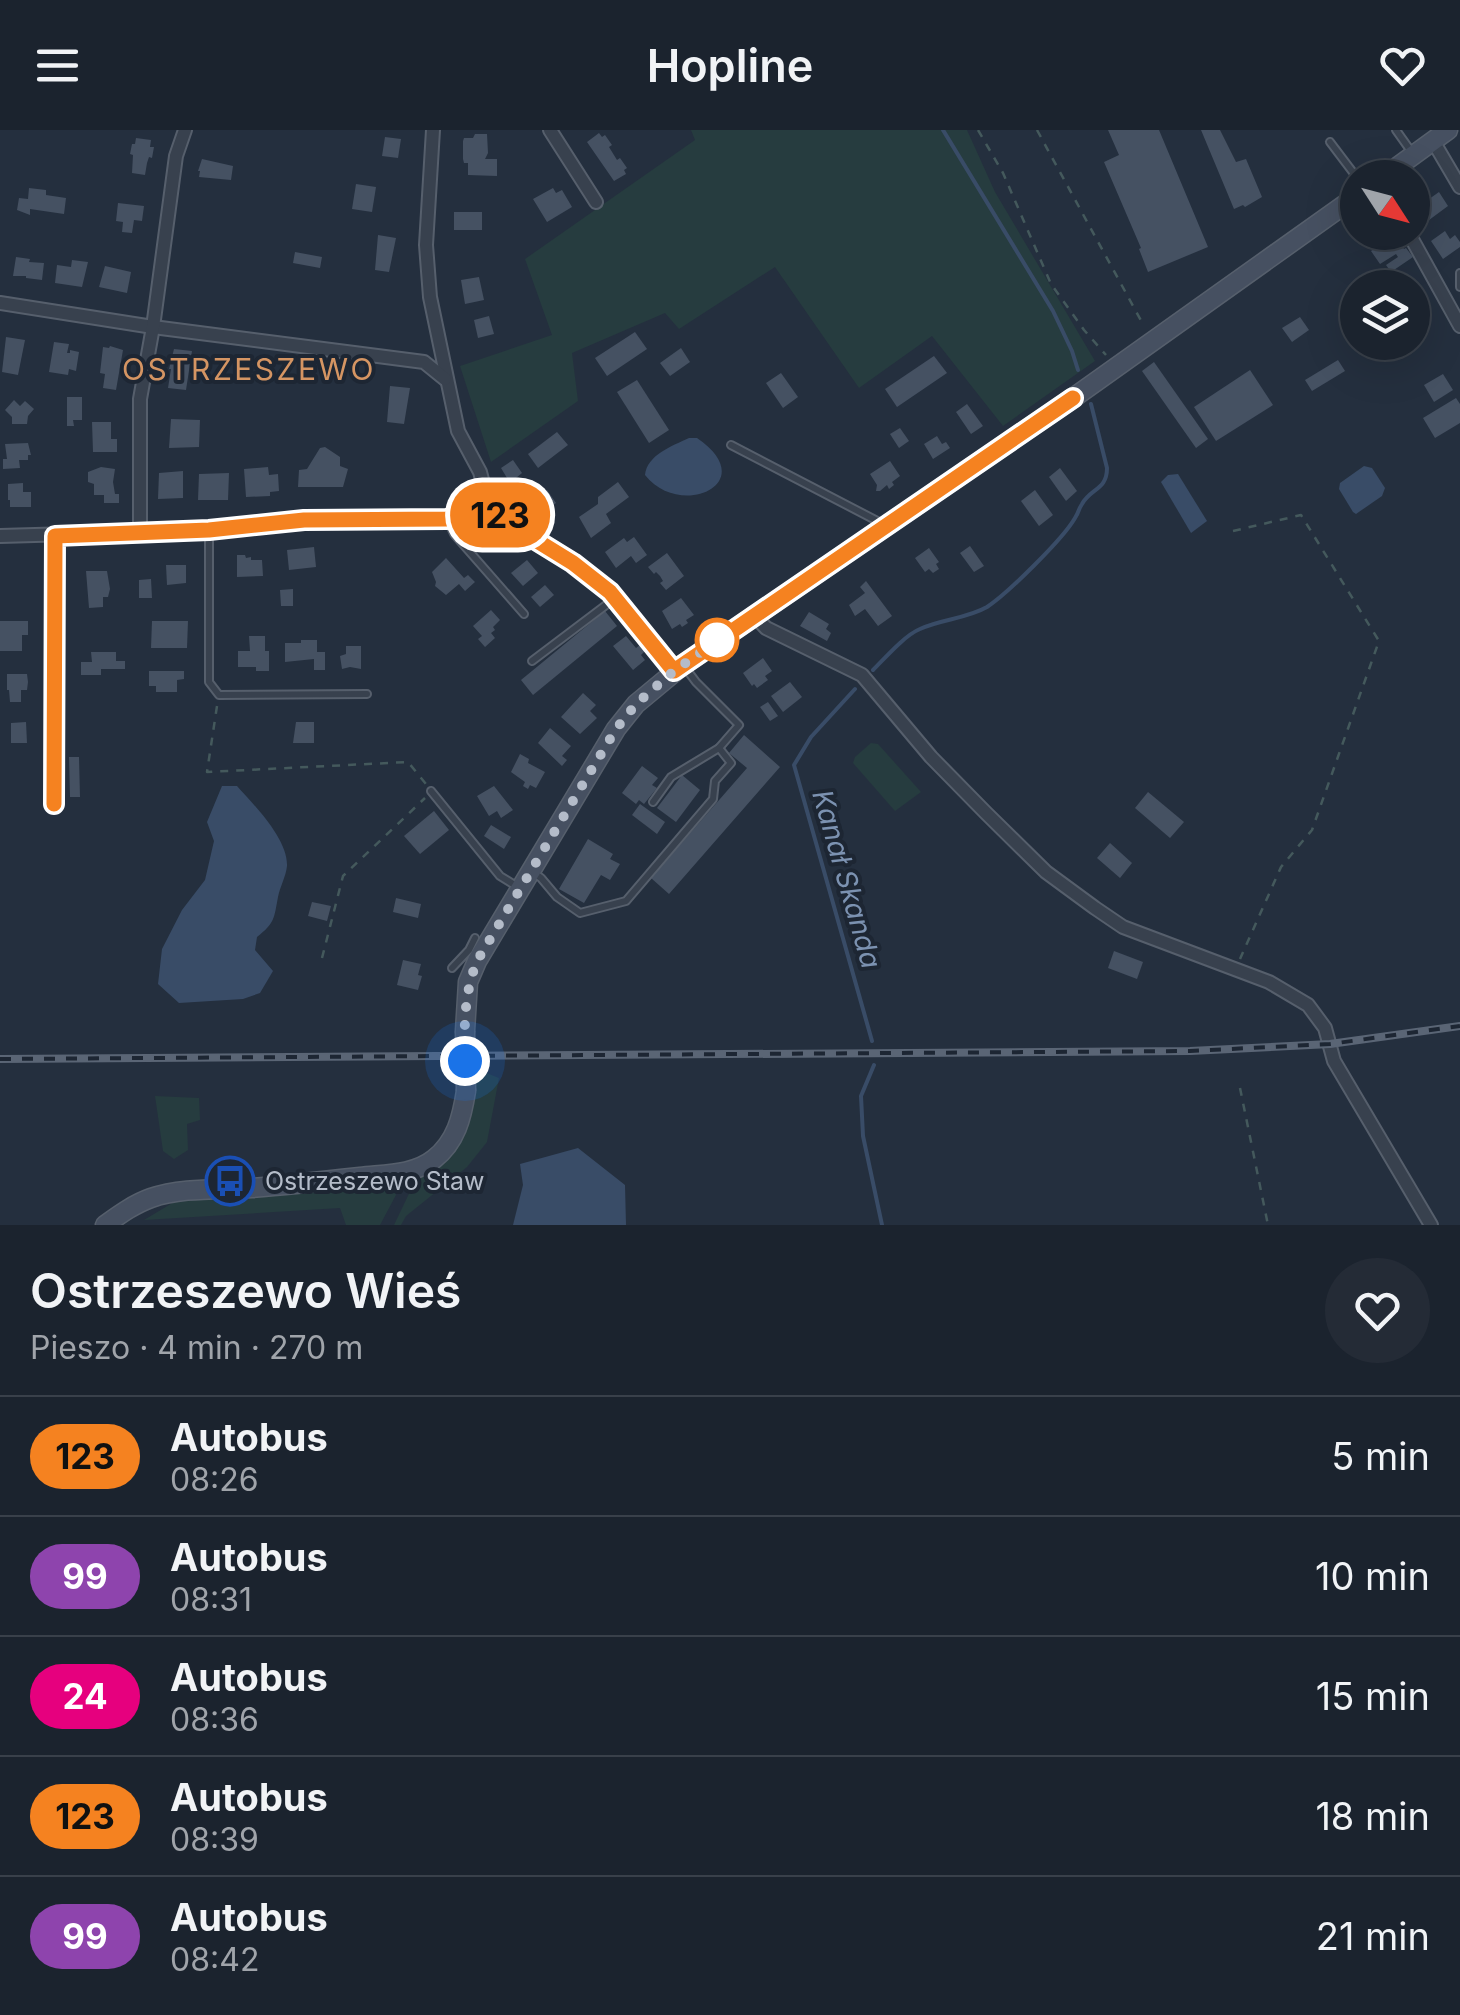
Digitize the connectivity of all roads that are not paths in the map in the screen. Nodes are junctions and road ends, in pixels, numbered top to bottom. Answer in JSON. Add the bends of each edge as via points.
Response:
{"nodes":[{"id":1,"x":185,"y":130,"type":"edge"},
{"id":2,"x":433,"y":130,"type":"edge"},
{"id":3,"x":550,"y":130,"type":"edge"},
{"id":4,"x":1396,"y":130,"type":"edge"},
{"id":5,"x":1440,"y":136,"type":"edge"},
{"id":6,"x":1330,"y":142,"type":"dead end"},
{"id":7,"x":1414,"y":155,"type":"junction"},
{"id":8,"x":1344,"y":160,"type":"edge"},
{"id":9,"x":1407,"y":160,"type":"edge"},
{"id":10,"x":1460,"y":187,"type":"edge"},
{"id":11,"x":596,"y":202,"type":"dead end"},
{"id":12,"x":1340,"y":209,"type":"edge"},
{"id":13,"x":1418,"y":250,"type":"edge"},
{"id":14,"x":1460,"y":273,"type":"edge"},
{"id":15,"x":1460,"y":287,"type":"edge"},
{"id":16,"x":0,"y":302,"type":"edge"},
{"id":17,"x":1460,"y":326,"type":"edge"},
{"id":18,"x":153,"y":327,"type":"junction"},
{"id":19,"x":445,"y":378,"type":"junction"},
{"id":20,"x":732,"y":445,"type":"dead end"},
{"id":21,"x":489,"y":506,"type":"junction"},
{"id":22,"x":447,"y":519,"type":"junction"},
{"id":23,"x":886,"y":526,"type":"junction"},
{"id":24,"x":209,"y":530,"type":"junction"},
{"id":25,"x":140,"y":532,"type":"junction"},
{"id":26,"x":0,"y":536,"type":"edge"},
{"id":27,"x":55,"y":536,"type":"junction"},
{"id":28,"x":614,"y":598,"type":"junction"},
{"id":29,"x":524,"y":614,"type":"dead end"},
{"id":30,"x":754,"y":616,"type":"junction"},
{"id":31,"x":532,"y":662,"type":"dead end"},
{"id":32,"x":678,"y":668,"type":"junction"},
{"id":33,"x":367,"y":694,"type":"dead end"},
{"id":34,"x":720,"y":748,"type":"junction"},
{"id":35,"x":432,"y":790,"type":"road end"},
{"id":36,"x":652,"y":802,"type":"dead end"},
{"id":37,"x":54,"y":804,"type":"dead end"},
{"id":38,"x":530,"y":870,"type":"junction"},
{"id":39,"x":520,"y":888,"type":"junction"},
{"id":40,"x":476,"y":946,"type":"junction"},
{"id":41,"x":452,"y":968,"type":"dead end"},
{"id":42,"x":104,"y":1225,"type":"edge"},
{"id":43,"x":1432,"y":1225,"type":"edge"}],
"edges":[{"from":1,"to":18,"type":"street"},
{"from":2,"to":19,"type":"street","via":[[426,245]]},
{"from":3,"to":11,"type":"street"},
{"from":4,"to":7,"type":"lane"},
{"from":5,"to":7,"type":"street"},
{"from":5,"to":10,"type":"street"},
{"from":6,"to":8,"type":"lane"},
{"from":7,"to":9,"type":"street"},
{"from":12,"to":23,"type":"street"},
{"from":13,"to":17,"type":"street"},
{"from":14,"to":15,"type":"lane"},
{"from":16,"to":18,"type":"street"},
{"from":18,"to":19,"type":"street","via":[[424,362]]},
{"from":18,"to":25,"type":"street","via":[[140,399]]},
{"from":19,"to":21,"type":"street"},
{"from":20,"to":23,"type":"lane"},
{"from":21,"to":22,"type":"street"},
{"from":21,"to":28,"type":"street"},
{"from":22,"to":24,"type":"street","via":[[304,520]]},
{"from":22,"to":29,"type":"lane"},
{"from":23,"to":30,"type":"street"},
{"from":24,"to":25,"type":"street"},
{"from":24,"to":33,"type":"lane","via":[[209,682],[219,694]]},
{"from":25,"to":27,"type":"street"},
{"from":26,"to":27,"type":"street"},
{"from":27,"to":37,"type":"street"},
{"from":28,"to":31,"type":"lane"},
{"from":28,"to":32,"type":"street"},
{"from":30,"to":32,"type":"street"},
{"from":30,"to":43,"type":"street","via":[[862,674],[931,757],[1046,872],[1123,927],[1269,982],[1308,1005]]},
{"from":32,"to":34,"type":"lane","via":[[739,725]]},
{"from":32,"to":38,"type":"street","via":[[616,729]]},
{"from":34,"to":36,"type":"lane","via":[[671,777]]},
{"from":34,"to":38,"type":"lane","via":[[731,763],[715,781],[713,799],[626,900],[580,913]]},
{"from":35,"to":39,"type":"lane","via":[[500,876]]},
{"from":38,"to":39,"type":"street"},
{"from":39,"to":40,"type":"street"},
{"from":40,"to":41,"type":"lane"},
{"from":40,"to":42,"type":"street","bridge":true,"via":[[464,1031],[463,1112],[432,1162],[406,1172],[181,1192],[152,1198]]}]}
